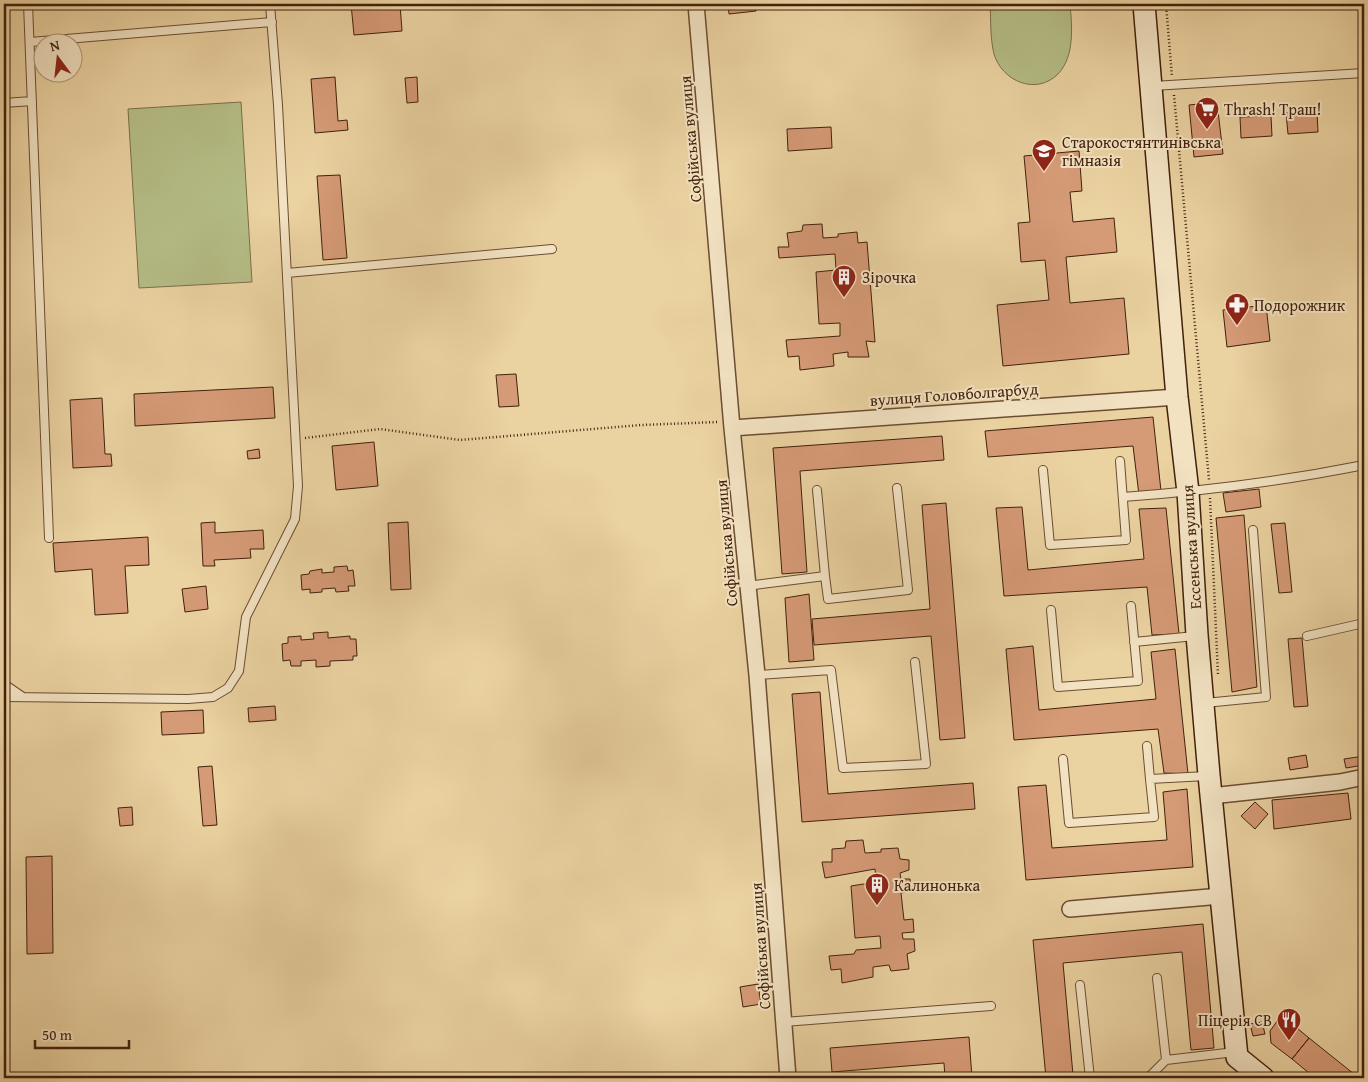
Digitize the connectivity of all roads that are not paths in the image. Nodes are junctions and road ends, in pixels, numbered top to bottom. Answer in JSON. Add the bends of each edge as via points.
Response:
{"nodes":[{"id":1,"x":28,"y":4,"type":"edge"},
{"id":2,"x":270,"y":4,"type":"edge"},
{"id":3,"x":696,"y":4,"type":"edge"},
{"id":4,"x":1144,"y":4,"type":"edge"},
{"id":5,"x":272,"y":22,"type":"junction"},
{"id":6,"x":30,"y":42,"type":"junction"},
{"id":7,"x":1364,"y":73,"type":"edge"},
{"id":8,"x":1151,"y":86,"type":"junction"},
{"id":9,"x":32,"y":101,"type":"junction"},
{"id":10,"x":4,"y":103,"type":"edge"},
{"id":11,"x":1364,"y":220,"type":"edge"},
{"id":12,"x":1364,"y":230,"type":"edge"},
{"id":13,"x":552,"y":249,"type":"dead end"},
{"id":14,"x":287,"y":273,"type":"junction"},
{"id":15,"x":1177,"y":397,"type":"junction"},
{"id":16,"x":728,"y":425,"type":"junction"},
{"id":17,"x":1120,"y":461,"type":"dead end"},
{"id":18,"x":1364,"y":465,"type":"edge"},
{"id":19,"x":1043,"y":470,"type":"dead end"},
{"id":20,"x":896,"y":488,"type":"dead end"},
{"id":21,"x":817,"y":490,"type":"dead end"},
{"id":22,"x":1188,"y":492,"type":"junction"},
{"id":23,"x":1123,"y":497,"type":"junction"},
{"id":24,"x":1253,"y":530,"type":"dead end"},
{"id":25,"x":49,"y":538,"type":"dead end"},
{"id":26,"x":824,"y":576,"type":"junction"},
{"id":27,"x":747,"y":586,"type":"junction"},
{"id":28,"x":1131,"y":606,"type":"dead end"},
{"id":29,"x":1051,"y":610,"type":"dead end"},
{"id":30,"x":1364,"y":623,"type":"edge"},
{"id":31,"x":1197,"y":636,"type":"junction"},
{"id":32,"x":1307,"y":636,"type":"dead end"},
{"id":33,"x":1134,"y":642,"type":"junction"},
{"id":34,"x":915,"y":662,"type":"dead end"},
{"id":35,"x":757,"y":675,"type":"junction"},
{"id":36,"x":4,"y":684,"type":"edge"},
{"id":37,"x":4,"y":698,"type":"edge"},
{"id":38,"x":25,"y":698,"type":"junction"},
{"id":39,"x":1211,"y":702,"type":"junction"},
{"id":40,"x":1147,"y":746,"type":"dead end"},
{"id":41,"x":1064,"y":759,"type":"dead end"},
{"id":42,"x":1364,"y":777,"type":"edge"},
{"id":43,"x":1150,"y":779,"type":"junction"},
{"id":44,"x":1210,"y":786,"type":"junction"},
{"id":45,"x":1221,"y":896,"type":"junction"},
{"id":46,"x":1070,"y":909,"type":"dead end"},
{"id":47,"x":1157,"y":978,"type":"dead end"},
{"id":48,"x":1080,"y":985,"type":"dead end"},
{"id":49,"x":991,"y":1006,"type":"dead end"},
{"id":50,"x":784,"y":1022,"type":"junction"},
{"id":51,"x":1237,"y":1052,"type":"junction"},
{"id":52,"x":1166,"y":1060,"type":"junction"},
{"id":53,"x":788,"y":1078,"type":"edge"},
{"id":54,"x":1090,"y":1078,"type":"edge"},
{"id":55,"x":1148,"y":1078,"type":"edge"},
{"id":56,"x":1263,"y":1078,"type":"edge"}],
"edges":[{"from":1,"to":6,"type":"lane"},
{"from":2,"to":5,"type":"lane"},
{"from":3,"to":16,"type":"street","name":"Софійська вулиця"},
{"from":4,"to":8,"type":"street","name":"Ессенська вулиця"},
{"from":5,"to":6,"type":"lane"},
{"from":5,"to":14,"type":"lane"},
{"from":6,"to":9,"type":"lane"},
{"from":7,"to":8,"type":"lane"},
{"from":8,"to":15,"type":"street","name":"Ессенська вулиця"},
{"from":9,"to":10,"type":"lane"},
{"from":9,"to":25,"type":"lane"},
{"from":11,"to":12,"type":"lane"},
{"from":13,"to":14,"type":"lane"},
{"from":14,"to":38,"type":"lane","via":[[298,486],[295,519],[246,618],[240,671],[228,688],[213,697]]},
{"from":15,"to":16,"type":"street","name":"вулиця Головболгарбуд"},
{"from":15,"to":22,"type":"street","name":"Ессенська вулиця"},
{"from":16,"to":27,"type":"street","name":"Софійська вулиця"},
{"from":17,"to":23,"type":"lane"},
{"from":18,"to":22,"type":"lane","via":[[1305,477]]},
{"from":19,"to":23,"type":"lane","via":[[1050,545],[1126,540]]},
{"from":20,"to":26,"type":"lane","via":[[908,590],[828,599]]},
{"from":21,"to":26,"type":"lane"},
{"from":22,"to":23,"type":"lane"},
{"from":22,"to":31,"type":"street","name":"Ессенська вулиця"},
{"from":24,"to":39,"type":"lane","via":[[1266,697]]},
{"from":26,"to":27,"type":"lane"},
{"from":27,"to":35,"type":"street","name":"Софійська вулиця"},
{"from":28,"to":33,"type":"lane"},
{"from":29,"to":33,"type":"lane","via":[[1058,687],[1138,681]]},
{"from":30,"to":32,"type":"lane"},
{"from":31,"to":33,"type":"lane"},
{"from":31,"to":39,"type":"street","name":"Ессенська вулиця"},
{"from":34,"to":35,"type":"lane","via":[[926,764],[843,768],[831,670]]},
{"from":35,"to":50,"type":"street","name":"Софійська вулиця"},
{"from":36,"to":38,"type":"lane"},
{"from":37,"to":38,"type":"lane"},
{"from":39,"to":44,"type":"street","name":"Ессенська вулиця"},
{"from":40,"to":43,"type":"lane"},
{"from":41,"to":43,"type":"lane","via":[[1069,823],[1154,817]]},
{"from":42,"to":44,"type":"street","via":[[1340,782]]},
{"from":43,"to":44,"type":"lane"},
{"from":44,"to":45,"type":"street","name":"Ессенська вулиця"},
{"from":45,"to":46,"type":"street"},
{"from":45,"to":51,"type":"street","name":"Ессенська вулиця"},
{"from":47,"to":52,"type":"lane"},
{"from":48,"to":54,"type":"lane"},
{"from":49,"to":50,"type":"lane"},
{"from":50,"to":53,"type":"street","name":"Софійська вулиця"},
{"from":51,"to":52,"type":"lane"},
{"from":51,"to":56,"type":"street","via":[[1238,1057]]},
{"from":52,"to":55,"type":"lane"}]}
